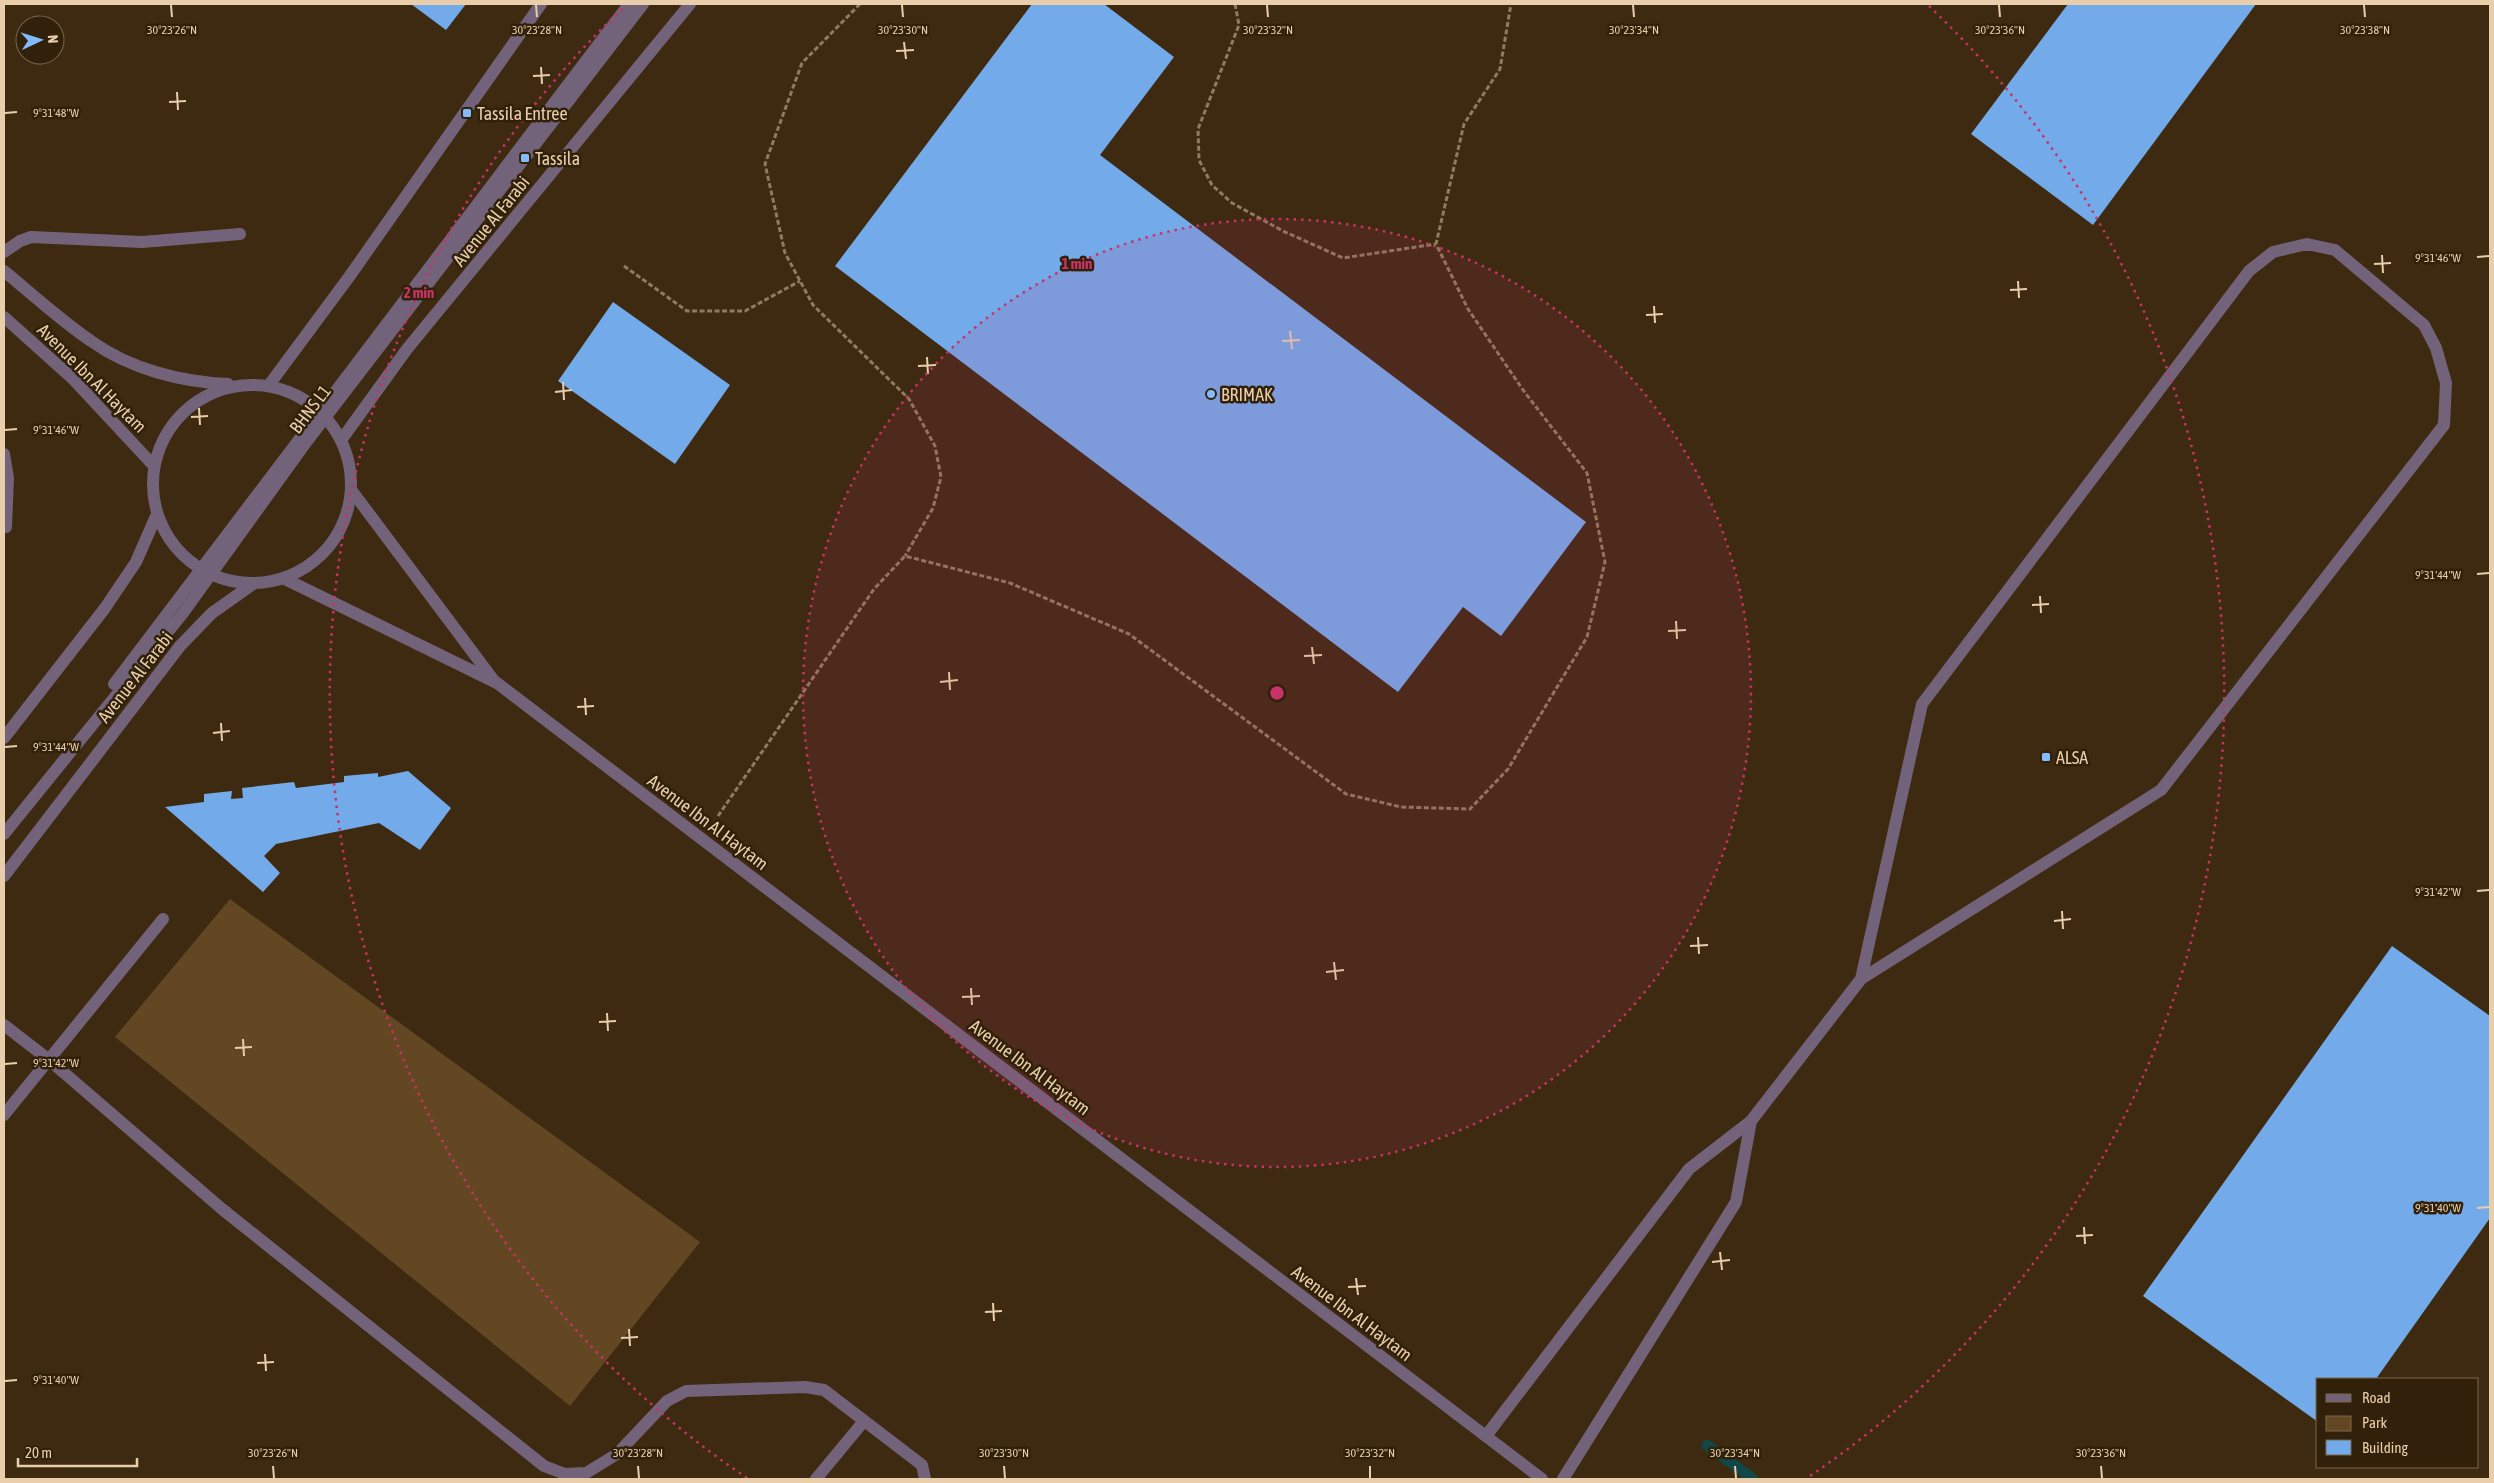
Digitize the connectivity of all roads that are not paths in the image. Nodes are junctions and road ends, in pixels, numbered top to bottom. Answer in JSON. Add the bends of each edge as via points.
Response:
{"nodes":[{"id":1,"x":541,"y":4,"type":"edge"},
{"id":2,"x":628,"y":4,"type":"edge"},
{"id":3,"x":643,"y":4,"type":"edge"},
{"id":4,"x":690,"y":4,"type":"edge"},
{"id":5,"x":240,"y":234,"type":"dead end"},
{"id":6,"x":4,"y":252,"type":"edge"},
{"id":7,"x":4,"y":271,"type":"edge"},
{"id":8,"x":4,"y":317,"type":"edge"},
{"id":9,"x":238,"y":384,"type":"junction"},
{"id":10,"x":269,"y":385,"type":"junction"},
{"id":11,"x":323,"y":413,"type":"junction"},
{"id":12,"x":342,"y":439,"type":"junction"},
{"id":13,"x":4,"y":454,"type":"edge"},
{"id":14,"x":154,"y":466,"type":"junction"},
{"id":15,"x":352,"y":490,"type":"junction"},
{"id":16,"x":157,"y":514,"type":"junction"},
{"id":17,"x":6,"y":527,"type":"dead end"},
{"id":18,"x":206,"y":573,"type":"junction"},
{"id":19,"x":285,"y":578,"type":"junction"},
{"id":20,"x":253,"y":584,"type":"junction"},
{"id":21,"x":497,"y":684,"type":"junction"},
{"id":22,"x":4,"y":738,"type":"edge"},
{"id":23,"x":4,"y":827,"type":"edge"},
{"id":24,"x":4,"y":834,"type":"edge"},
{"id":25,"x":4,"y":876,"type":"edge"},
{"id":26,"x":163,"y":919,"type":"dead end"},
{"id":27,"x":1861,"y":980,"type":"junction"},
{"id":28,"x":4,"y":1025,"type":"edge"},
{"id":29,"x":48,"y":1059,"type":"junction"},
{"id":30,"x":4,"y":1115,"type":"edge"},
{"id":31,"x":1751,"y":1121,"type":"junction"},
{"id":32,"x":864,"y":1420,"type":"junction"},
{"id":33,"x":1486,"y":1436,"type":"junction"},
{"id":34,"x":816,"y":1479,"type":"edge"},
{"id":35,"x":925,"y":1479,"type":"edge"},
{"id":36,"x":1542,"y":1479,"type":"edge"},
{"id":37,"x":1563,"y":1479,"type":"edge"}],
"edges":[{"from":1,"to":10,"type":"street"},
{"from":2,"to":11,"type":"street","name":"BHNS L1"},
{"from":3,"to":11,"type":"street","name":"BHNS L1"},
{"from":4,"to":12,"type":"street","name":"Avenue Al Farabi","via":[[407,349]]},
{"from":5,"to":6,"type":"street","via":[[142,242],[31,237],[20,240]]},
{"from":7,"to":9,"type":"street","name":"Avenue Ibn Al Haytam","via":[[91,342],[121,358],[179,378]]},
{"from":8,"to":14,"type":"street","name":"Avenue Ibn Al Haytam","via":[[72,378]]},
{"from":9,"to":10,"type":"street","name":"Avenue Ibn Al Haytam"},
{"from":9,"to":14,"type":"street","via":[[209,393],[183,411],[164,436]]},
{"from":10,"to":11,"type":"street","name":"Avenue Ibn Al Haytam","via":[[299,395]]},
{"from":11,"to":12,"type":"street"},
{"from":11,"to":18,"type":"street","name":"BHNS L1"},
{"from":12,"to":15,"type":"street"},
{"from":13,"to":17,"type":"street","via":[[8,478]]},
{"from":14,"to":16,"type":"street"},
{"from":15,"to":19,"type":"street","via":[[350,507],[329,548],[311,564]]},
{"from":15,"to":21,"type":"street","name":"Avenue Ibn Al Haytam"},
{"from":16,"to":18,"type":"street","via":[[181,554]]},
{"from":16,"to":22,"type":"street","via":[[136,562]]},
{"from":18,"to":20,"type":"street"},
{"from":18,"to":23,"type":"street","name":"BHNS L1"},
{"from":18,"to":24,"type":"street","name":"BHNS L1"},
{"from":19,"to":20,"type":"street"},
{"from":19,"to":21,"type":"street","name":"Avenue Ibn Al Haytam"},
{"from":20,"to":25,"type":"street","name":"Avenue Al Farabi","via":[[212,613],[180,646]]},
{"from":21,"to":33,"type":"street","name":"Avenue Ibn Al Haytam"},
{"from":26,"to":29,"type":"street"},
{"from":27,"to":27,"type":"street","via":[[2161,790],[2444,425],[2446,384],[2436,348],[2424,325],[2335,250],[2307,244],[2273,252],[2249,271],[1922,704]]},
{"from":27,"to":31,"type":"street"},
{"from":28,"to":29,"type":"street"},
{"from":29,"to":30,"type":"street"},
{"from":29,"to":32,"type":"street","via":[[222,1209],[544,1466],[565,1474],[586,1472],[617,1454],[667,1401],[686,1391],[805,1387],[824,1390]]},
{"from":31,"to":33,"type":"street","via":[[1689,1170]]},
{"from":31,"to":37,"type":"street","via":[[1736,1202]]},
{"from":32,"to":34,"type":"street"},
{"from":32,"to":35,"type":"street","via":[[922,1465]]},
{"from":33,"to":36,"type":"street","name":"Avenue Ibn Al Haytam"}]}
